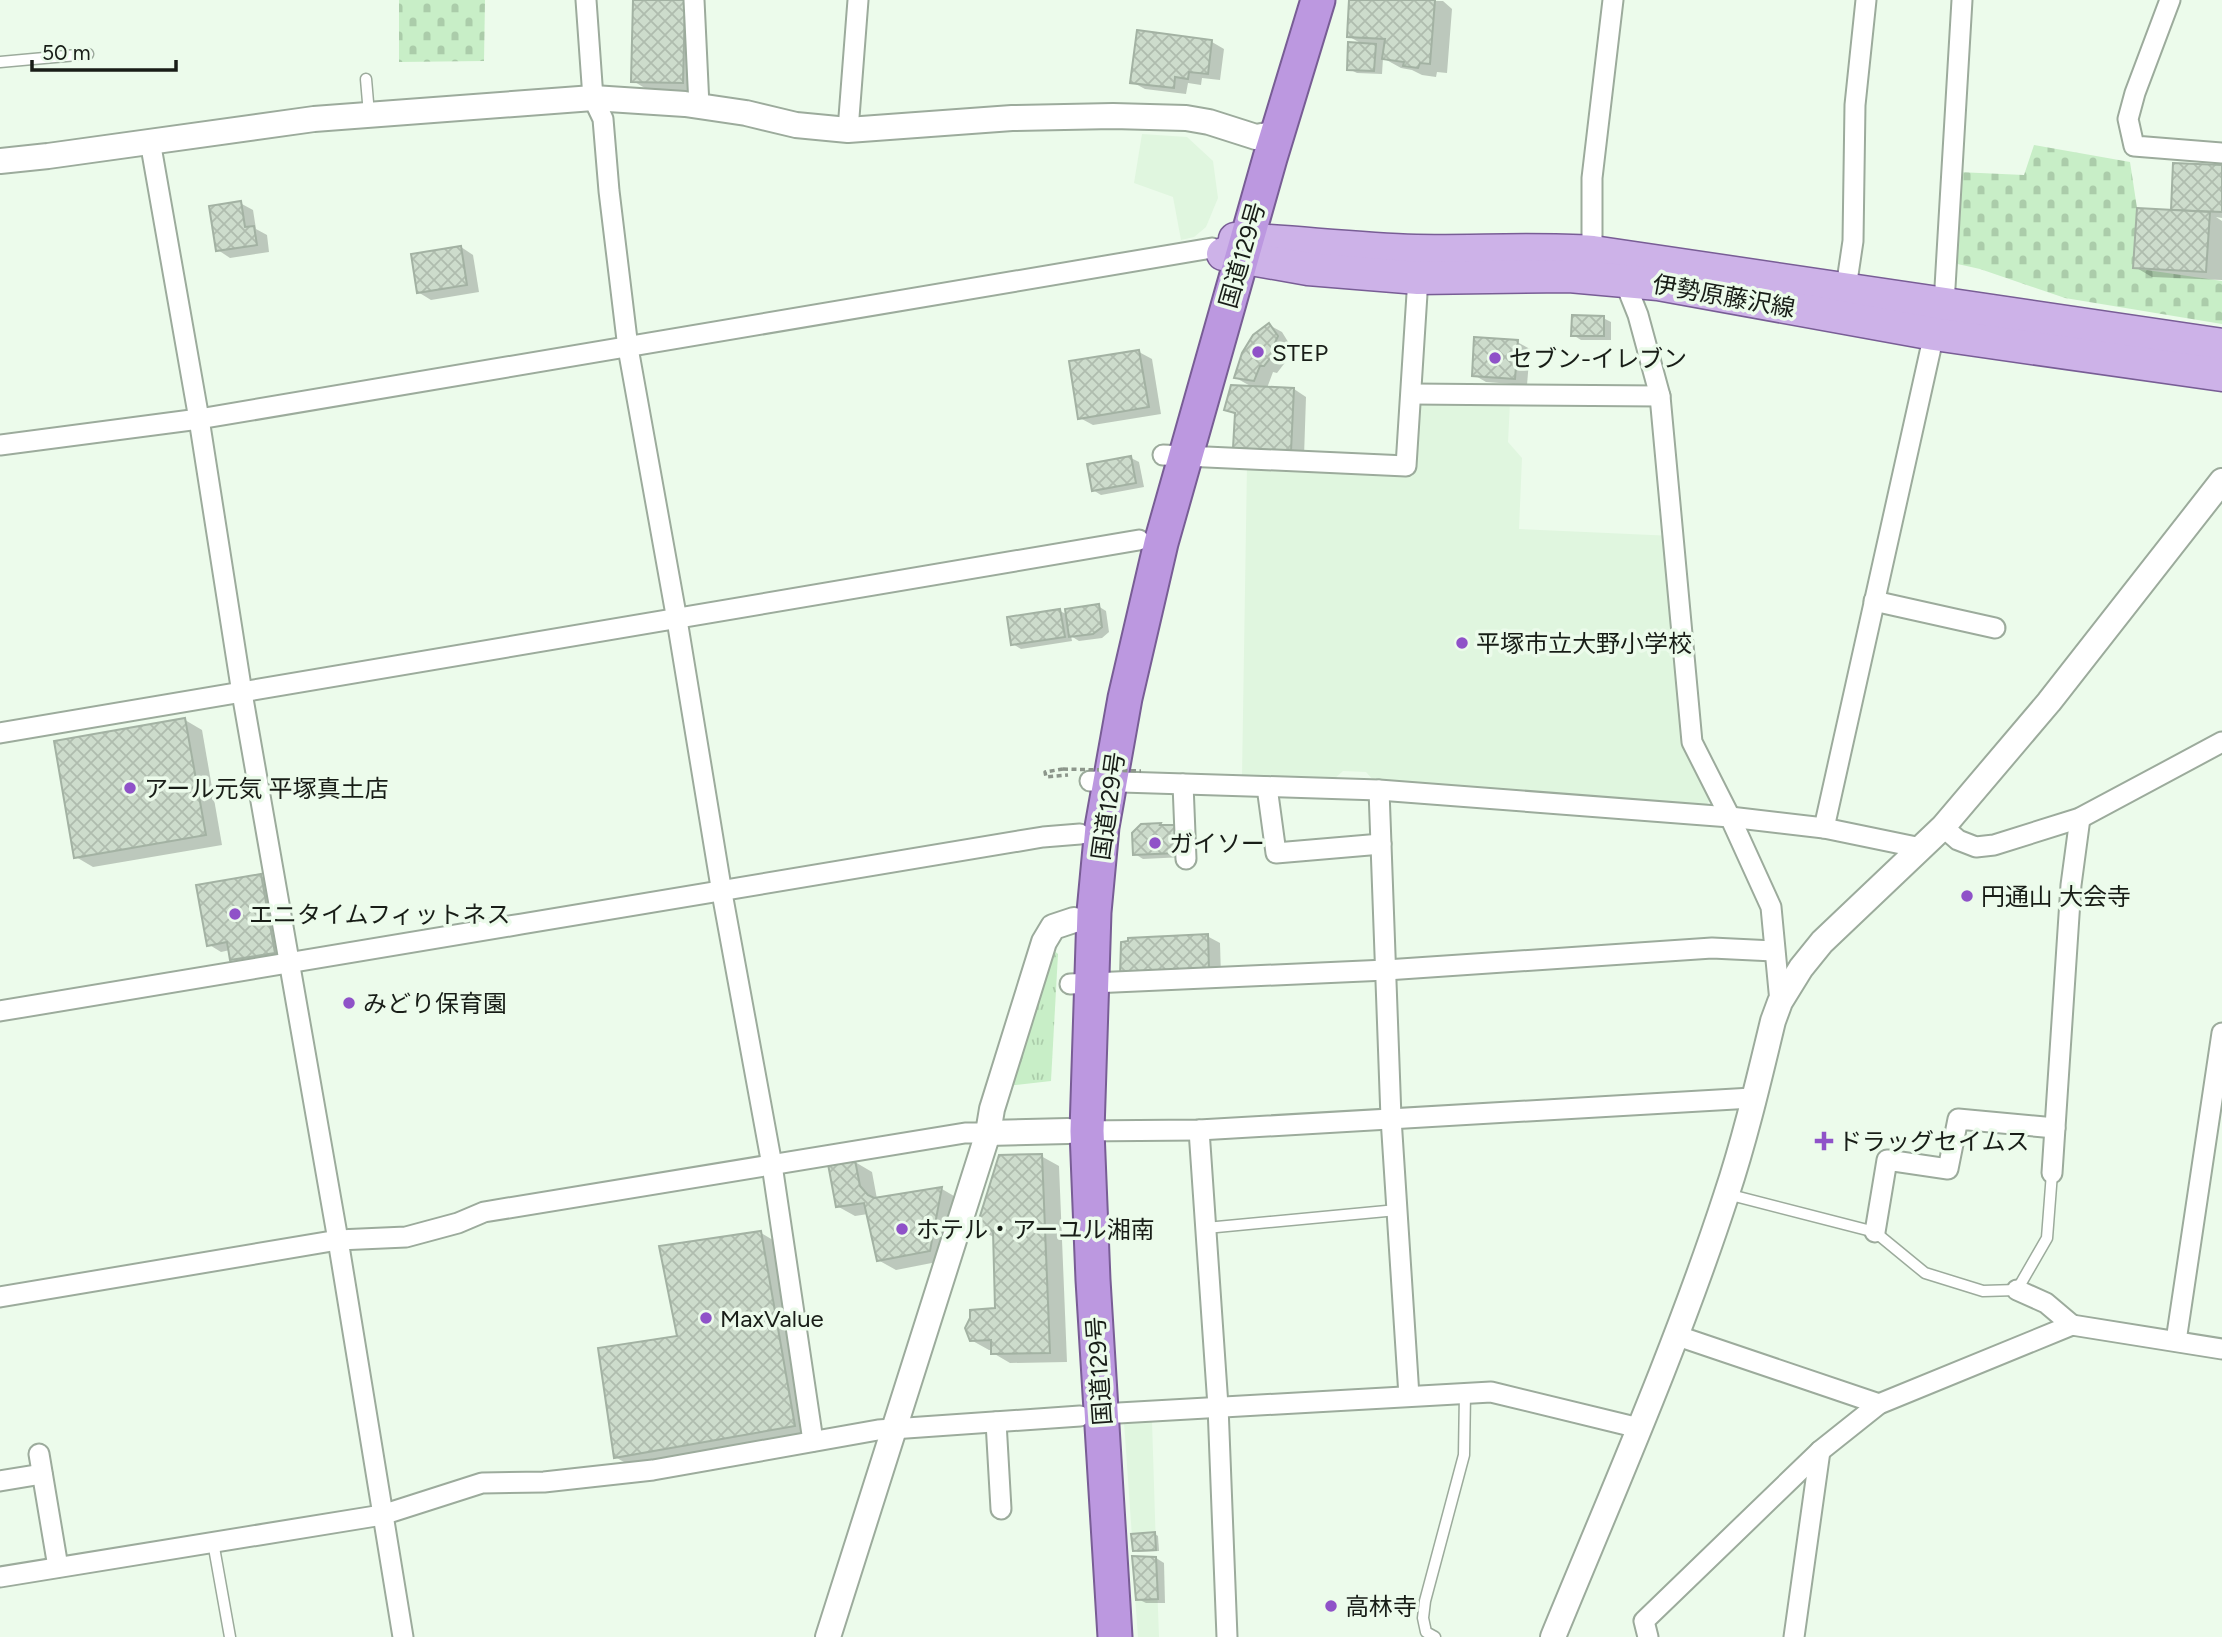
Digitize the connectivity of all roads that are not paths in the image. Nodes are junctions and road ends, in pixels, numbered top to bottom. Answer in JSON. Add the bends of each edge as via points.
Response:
{"nodes":[{"id":1,"x":586,"y":0,"type":"edge"},
{"id":2,"x":694,"y":0,"type":"edge"},
{"id":3,"x":858,"y":0,"type":"edge"},
{"id":4,"x":1296,"y":0,"type":"edge"},
{"id":5,"x":1318,"y":0,"type":"edge"},
{"id":6,"x":1613,"y":0,"type":"edge"},
{"id":7,"x":1866,"y":0,"type":"edge"},
{"id":8,"x":1962,"y":0,"type":"edge"},
{"id":9,"x":2170,"y":0,"type":"edge"},
{"id":10,"x":88,"y":54,"type":"dead end"},
{"id":11,"x":0,"y":62,"type":"edge"},
{"id":12,"x":366,"y":79,"type":"dead end"},
{"id":13,"x":593,"y":98,"type":"junction"},
{"id":14,"x":699,"y":106,"type":"junction"},
{"id":15,"x":369,"y":115,"type":"junction"},
{"id":16,"x":848,"y":130,"type":"junction"},
{"id":17,"x":150,"y":141,"type":"junction"},
{"id":18,"x":1268,"y":143,"type":"junction"},
{"id":19,"x":2222,"y":153,"type":"edge"},
{"id":20,"x":0,"y":161,"type":"edge"},
{"id":21,"x":1230,"y":248,"type":"junction"},
{"id":22,"x":1592,"y":265,"type":"junction"},
{"id":23,"x":1418,"y":278,"type":"junction"},
{"id":24,"x":1624,"y":280,"type":"junction"},
{"id":25,"x":1846,"y":288,"type":"junction"},
{"id":26,"x":1944,"y":304,"type":"junction"},
{"id":27,"x":1934,"y":334,"type":"junction"},
{"id":28,"x":2222,"y":345,"type":"edge"},
{"id":29,"x":628,"y":348,"type":"junction"},
{"id":30,"x":2222,"y":375,"type":"edge"},
{"id":31,"x":1412,"y":394,"type":"junction"},
{"id":32,"x":1660,"y":396,"type":"junction"},
{"id":33,"x":200,"y":419,"type":"junction"},
{"id":34,"x":0,"y":445,"type":"edge"},
{"id":35,"x":1174,"y":456,"type":"junction"},
{"id":36,"x":2221,"y":484,"type":"edge"},
{"id":37,"x":1139,"y":540,"type":"junction"},
{"id":38,"x":1874,"y":601,"type":"junction"},
{"id":39,"x":677,"y":620,"type":"junction"},
{"id":40,"x":1995,"y":628,"type":"dead end"},
{"id":41,"x":242,"y":693,"type":"junction"},
{"id":42,"x":0,"y":733,"type":"edge"},
{"id":43,"x":2222,"y":741,"type":"edge"},
{"id":44,"x":1095,"y":776,"type":"junction"},
{"id":45,"x":1183,"y":784,"type":"junction"},
{"id":46,"x":1267,"y":787,"type":"junction"},
{"id":47,"x":1379,"y":790,"type":"junction"},
{"id":48,"x":1730,"y":817,"type":"junction"},
{"id":49,"x":2080,"y":818,"type":"junction"},
{"id":50,"x":1943,"y":827,"type":"junction"},
{"id":51,"x":1824,"y":828,"type":"junction"},
{"id":52,"x":1080,"y":834,"type":"junction"},
{"id":53,"x":1381,"y":844,"type":"junction"},
{"id":54,"x":1921,"y":848,"type":"junction"},
{"id":55,"x":1186,"y":859,"type":"dead end"},
{"id":56,"x":722,"y":893,"type":"junction"},
{"id":57,"x":1074,"y":919,"type":"junction"},
{"id":58,"x":1774,"y":951,"type":"junction"},
{"id":59,"x":287,"y":961,"type":"junction"},
{"id":60,"x":1386,"y":970,"type":"junction"},
{"id":61,"x":1081,"y":984,"type":"junction"},
{"id":62,"x":1780,"y":1002,"type":"junction"},
{"id":63,"x":0,"y":1011,"type":"edge"},
{"id":64,"x":2222,"y":1033,"type":"edge"},
{"id":65,"x":1752,"y":1098,"type":"junction"},
{"id":66,"x":1391,"y":1118,"type":"junction"},
{"id":67,"x":2055,"y":1128,"type":"junction"},
{"id":68,"x":1199,"y":1130,"type":"junction"},
{"id":69,"x":1077,"y":1131,"type":"junction"},
{"id":70,"x":988,"y":1133,"type":"junction"},
{"id":71,"x":772,"y":1166,"type":"junction"},
{"id":72,"x":2052,"y":1173,"type":"joint"},
{"id":73,"x":1727,"y":1193,"type":"junction"},
{"id":74,"x":1397,"y":1210,"type":"junction"},
{"id":75,"x":1206,"y":1228,"type":"junction"},
{"id":76,"x":1875,"y":1232,"type":"junction"},
{"id":77,"x":338,"y":1240,"type":"junction"},
{"id":78,"x":2017,"y":1290,"type":"junction"},
{"id":79,"x":0,"y":1297,"type":"edge"},
{"id":80,"x":2072,"y":1325,"type":"junction"},
{"id":81,"x":1675,"y":1335,"type":"junction"},
{"id":82,"x":2176,"y":1342,"type":"junction"},
{"id":83,"x":2222,"y":1349,"type":"edge"},
{"id":84,"x":1465,"y":1393,"type":"junction"},
{"id":85,"x":1409,"y":1396,"type":"junction"},
{"id":86,"x":1880,"y":1404,"type":"junction"},
{"id":87,"x":1217,"y":1406,"type":"junction"},
{"id":88,"x":1091,"y":1415,"type":"junction"},
{"id":89,"x":996,"y":1422,"type":"junction"},
{"id":90,"x":1639,"y":1428,"type":"junction"},
{"id":91,"x":893,"y":1429,"type":"junction"},
{"id":92,"x":813,"y":1441,"type":"junction"},
{"id":93,"x":1820,"y":1451,"type":"junction"},
{"id":94,"x":39,"y":1454,"type":"dead end"},
{"id":95,"x":42,"y":1474,"type":"junction"},
{"id":96,"x":0,"y":1481,"type":"edge"},
{"id":97,"x":1001,"y":1509,"type":"dead end"},
{"id":98,"x":382,"y":1515,"type":"junction"},
{"id":99,"x":213,"y":1542,"type":"junction"},
{"id":100,"x":58,"y":1567,"type":"junction"},
{"id":101,"x":0,"y":1577,"type":"edge"},
{"id":102,"x":230,"y":1637,"type":"edge"},
{"id":103,"x":403,"y":1637,"type":"edge"},
{"id":104,"x":828,"y":1637,"type":"edge"},
{"id":105,"x":1093,"y":1637,"type":"edge"},
{"id":106,"x":1115,"y":1637,"type":"edge"},
{"id":107,"x":1227,"y":1637,"type":"edge"},
{"id":108,"x":1435,"y":1637,"type":"edge"},
{"id":109,"x":1553,"y":1637,"type":"edge"},
{"id":110,"x":1647,"y":1637,"type":"edge"},
{"id":111,"x":1794,"y":1637,"type":"edge"}],
"edges":[{"from":1,"to":13,"type":"street"},
{"from":2,"to":14,"type":"street"},
{"from":3,"to":16,"type":"street"},
{"from":4,"to":18,"type":"highway","name":"国道129号"},
{"from":5,"to":18,"type":"highway","name":"国道129号"},
{"from":6,"to":22,"type":"street","via":[[1592,178]]},
{"from":7,"to":25,"type":"street","via":[[1854,105],[1853,241]]},
{"from":8,"to":26,"type":"street"},
{"from":9,"to":19,"type":"street","via":[[2128,119],[2134,146]]},
{"from":10,"to":11,"type":"lane"},
{"from":12,"to":15,"type":"lane"},
{"from":13,"to":14,"type":"street"},
{"from":13,"to":15,"type":"street"},
{"from":13,"to":29,"type":"street","via":[[603,119]]},
{"from":14,"to":16,"type":"street"},
{"from":15,"to":17,"type":"street"},
{"from":16,"to":18,"type":"street","via":[[1012,118],[1186,118]]},
{"from":17,"to":20,"type":"street"},
{"from":17,"to":33,"type":"street"},
{"from":18,"to":21,"type":"highway","name":"国道129号"},
{"from":21,"to":22,"type":"main road","name":"伊勢原藤沢線","via":[[1554,249]]},
{"from":21,"to":23,"type":"main road","name":"伊勢原藤沢線","via":[[1308,269]]},
{"from":21,"to":29,"type":"street"},
{"from":21,"to":35,"type":"highway","name":"国道129号"},
{"from":22,"to":23,"type":"main road","name":"伊勢原藤沢線"},
{"from":22,"to":24,"type":"main road","name":"伊勢原藤沢線"},
{"from":22,"to":25,"type":"main road","name":"伊勢原藤沢線"},
{"from":23,"to":31,"type":"street"},
{"from":24,"to":27,"type":"main road","name":"伊勢原藤沢線"},
{"from":24,"to":32,"type":"street"},
{"from":25,"to":26,"type":"main road","name":"伊勢原藤沢線"},
{"from":26,"to":28,"type":"main road","name":"伊勢原藤沢線"},
{"from":27,"to":30,"type":"main road","name":"伊勢原藤沢線"},
{"from":27,"to":38,"type":"street"},
{"from":29,"to":33,"type":"street"},
{"from":29,"to":39,"type":"street"},
{"from":31,"to":32,"type":"street"},
{"from":31,"to":35,"type":"street","via":[[1406,466]]},
{"from":32,"to":48,"type":"street","via":[[1692,742]]},
{"from":33,"to":34,"type":"street"},
{"from":33,"to":41,"type":"street"},
{"from":35,"to":37,"type":"highway","name":"国道129号"},
{"from":35,"to":44,"type":"highway","name":"国道129号","via":[[1161,543],[1125,698]]},
{"from":36,"to":50,"type":"street","via":[[2049,702]]},
{"from":37,"to":39,"type":"street"},
{"from":37,"to":44,"type":"highway","name":"国道129号"},
{"from":38,"to":40,"type":"street"},
{"from":38,"to":51,"type":"street"},
{"from":39,"to":41,"type":"street"},
{"from":39,"to":56,"type":"street"},
{"from":41,"to":42,"type":"street"},
{"from":41,"to":59,"type":"street"},
{"from":43,"to":49,"type":"street"},
{"from":44,"to":45,"type":"street"},
{"from":44,"to":52,"type":"highway","name":"国道129号"},
{"from":44,"to":61,"type":"highway","name":"国道129号","via":[[1102,827],[1096,900]]},
{"from":45,"to":46,"type":"street"},
{"from":45,"to":55,"type":"street"},
{"from":46,"to":47,"type":"street"},
{"from":46,"to":53,"type":"street","via":[[1276,853]]},
{"from":47,"to":48,"type":"street"},
{"from":47,"to":53,"type":"street"},
{"from":48,"to":51,"type":"street"},
{"from":48,"to":58,"type":"street","via":[[1771,907]]},
{"from":49,"to":50,"type":"street","via":[[1976,847]]},
{"from":49,"to":67,"type":"street","via":[[2071,885]]},
{"from":50,"to":54,"type":"street"},
{"from":51,"to":54,"type":"street"},
{"from":52,"to":56,"type":"street"},
{"from":52,"to":57,"type":"highway","name":"国道129号"},
{"from":53,"to":60,"type":"street"},
{"from":54,"to":62,"type":"street","via":[[1822,942]]},
{"from":56,"to":59,"type":"street"},
{"from":56,"to":71,"type":"street"},
{"from":57,"to":61,"type":"highway","name":"国道129号"},
{"from":57,"to":70,"type":"street","via":[[1053,928],[1044,942]]},
{"from":58,"to":60,"type":"street","via":[[1712,948]]},
{"from":58,"to":62,"type":"street"},
{"from":59,"to":63,"type":"street"},
{"from":59,"to":77,"type":"street"},
{"from":60,"to":61,"type":"street"},
{"from":60,"to":66,"type":"street"},
{"from":61,"to":69,"type":"highway","name":"国道129号"},
{"from":62,"to":65,"type":"street"},
{"from":64,"to":82,"type":"street"},
{"from":65,"to":66,"type":"street"},
{"from":65,"to":73,"type":"street"},
{"from":66,"to":68,"type":"street"},
{"from":66,"to":74,"type":"street"},
{"from":67,"to":72,"type":"street"},
{"from":67,"to":76,"type":"street","via":[[1958,1119],[1948,1169],[1886,1160]]},
{"from":68,"to":69,"type":"street"},
{"from":68,"to":75,"type":"street"},
{"from":69,"to":70,"type":"street"},
{"from":69,"to":88,"type":"highway","name":"国道129号"},
{"from":70,"to":71,"type":"street"},
{"from":70,"to":91,"type":"street"},
{"from":71,"to":77,"type":"street","via":[[484,1212],[406,1237]]},
{"from":71,"to":92,"type":"street"},
{"from":72,"to":78,"type":"lane","via":[[2047,1238]]},
{"from":73,"to":76,"type":"lane"},
{"from":73,"to":81,"type":"street"},
{"from":74,"to":75,"type":"lane"},
{"from":74,"to":85,"type":"street"},
{"from":75,"to":87,"type":"street"},
{"from":76,"to":78,"type":"lane","via":[[1925,1273],[1983,1291]]},
{"from":77,"to":79,"type":"street"},
{"from":77,"to":98,"type":"street"},
{"from":78,"to":80,"type":"street","via":[[2046,1303]]},
{"from":80,"to":82,"type":"street"},
{"from":80,"to":86,"type":"street"},
{"from":81,"to":86,"type":"street"},
{"from":81,"to":90,"type":"street"},
{"from":82,"to":83,"type":"street"},
{"from":84,"to":85,"type":"street"},
{"from":84,"to":90,"type":"street","via":[[1491,1392]]},
{"from":84,"to":108,"type":"lane","via":[[1464,1455],[1425,1601],[1426,1632]]},
{"from":85,"to":87,"type":"street"},
{"from":86,"to":93,"type":"street"},
{"from":87,"to":88,"type":"street"},
{"from":87,"to":107,"type":"street"},
{"from":88,"to":89,"type":"street"},
{"from":88,"to":105,"type":"highway","name":"国道129号"},
{"from":88,"to":106,"type":"highway","name":"国道129号"},
{"from":89,"to":91,"type":"street"},
{"from":89,"to":97,"type":"street"},
{"from":90,"to":109,"type":"street"},
{"from":91,"to":92,"type":"street"},
{"from":91,"to":104,"type":"street"},
{"from":92,"to":98,"type":"street","via":[[653,1469],[544,1482],[482,1483]]},
{"from":93,"to":110,"type":"street","via":[[1644,1621]]},
{"from":93,"to":111,"type":"street"},
{"from":94,"to":95,"type":"street"},
{"from":95,"to":96,"type":"street"},
{"from":95,"to":100,"type":"street"},
{"from":98,"to":99,"type":"street"},
{"from":98,"to":103,"type":"street"},
{"from":99,"to":100,"type":"street"},
{"from":99,"to":102,"type":"lane"},
{"from":100,"to":101,"type":"street"}]}
